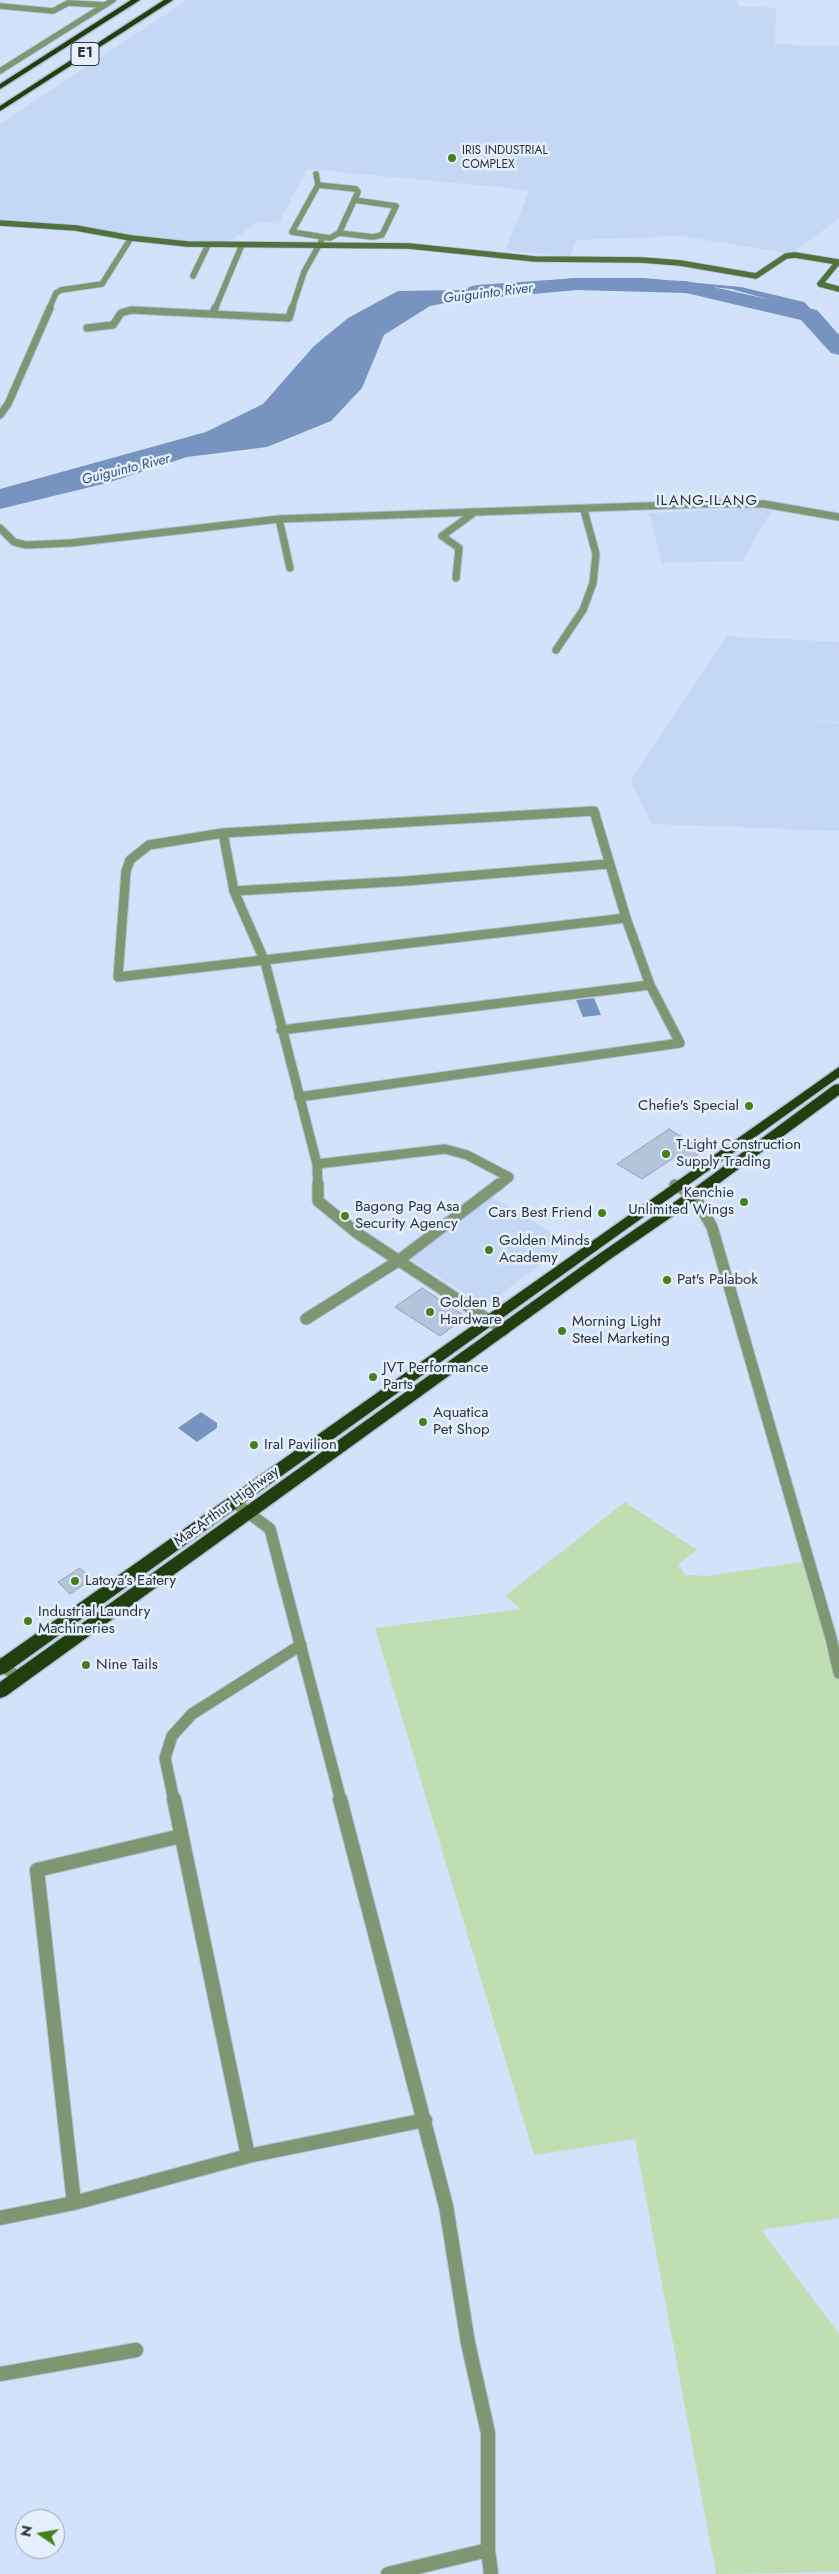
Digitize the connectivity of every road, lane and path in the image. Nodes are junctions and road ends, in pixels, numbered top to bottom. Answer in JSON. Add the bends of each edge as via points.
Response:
{"nodes":[{"id":1,"x":113,"y":0,"type":"edge"},
{"id":2,"x":136,"y":0,"type":"edge"},
{"id":3,"x":169,"y":0,"type":"edge"},
{"id":4,"x":105,"y":5,"type":"junction"},
{"id":5,"x":0,"y":6,"type":"edge"},
{"id":6,"x":0,"y":71,"type":"edge"},
{"id":7,"x":0,"y":86,"type":"edge"},
{"id":8,"x":0,"y":109,"type":"edge"},
{"id":9,"x":316,"y":174,"type":"dead end"},
{"id":10,"x":318,"y":185,"type":"junction"},
{"id":11,"x":354,"y":200,"type":"junction"},
{"id":12,"x":0,"y":223,"type":"edge"},
{"id":13,"x":339,"y":234,"type":"junction"},
{"id":14,"x":132,"y":238,"type":"junction"},
{"id":15,"x":323,"y":238,"type":"junction"},
{"id":16,"x":208,"y":245,"type":"junction"},
{"id":17,"x":241,"y":246,"type":"junction"},
{"id":18,"x":316,"y":247,"type":"junction"},
{"id":19,"x":193,"y":276,"type":"dead end"},
{"id":20,"x":839,"y":289,"type":"edge"},
{"id":21,"x":212,"y":313,"type":"junction"},
{"id":22,"x":87,"y":328,"type":"dead end"},
{"id":23,"x":0,"y":415,"type":"edge"},
{"id":24,"x":584,"y":510,"type":"junction"},
{"id":25,"x":475,"y":512,"type":"junction"},
{"id":26,"x":839,"y":517,"type":"edge"},
{"id":27,"x":279,"y":519,"type":"junction"},
{"id":28,"x":0,"y":528,"type":"edge"},
{"id":29,"x":290,"y":568,"type":"dead end"},
{"id":30,"x":456,"y":578,"type":"dead end"},
{"id":31,"x":556,"y":650,"type":"dead end"},
{"id":32,"x":223,"y":833,"type":"junction"},
{"id":33,"x":608,"y":864,"type":"junction"},
{"id":34,"x":234,"y":891,"type":"junction"},
{"id":35,"x":626,"y":918,"type":"junction"},
{"id":36,"x":265,"y":962,"type":"junction"},
{"id":37,"x":650,"y":985,"type":"junction"},
{"id":38,"x":281,"y":1030,"type":"junction"},
{"id":39,"x":839,"y":1071,"type":"edge"},
{"id":40,"x":839,"y":1088,"type":"edge"},
{"id":41,"x":300,"y":1097,"type":"junction"},
{"id":42,"x":317,"y":1164,"type":"junction"},
{"id":43,"x":675,"y":1185,"type":"junction"},
{"id":44,"x":694,"y":1195,"type":"junction"},
{"id":45,"x":398,"y":1261,"type":"junction"},
{"id":46,"x":306,"y":1319,"type":"dead end"},
{"id":47,"x":489,"y":1320,"type":"junction"},
{"id":48,"x":504,"y":1330,"type":"junction"},
{"id":49,"x":234,"y":1501,"type":"junction"},
{"id":50,"x":249,"y":1512,"type":"junction"},
{"id":51,"x":300,"y":1645,"type":"junction"},
{"id":52,"x":1,"y":1666,"type":"edge"},
{"id":53,"x":839,"y":1673,"type":"edge"},
{"id":54,"x":18,"y":1678,"type":"junction"},
{"id":55,"x":0,"y":1691,"type":"edge"},
{"id":56,"x":181,"y":1836,"type":"junction"},
{"id":57,"x":425,"y":2120,"type":"junction"},
{"id":58,"x":248,"y":2156,"type":"junction"},
{"id":59,"x":74,"y":2203,"type":"junction"},
{"id":60,"x":0,"y":2218,"type":"edge"},
{"id":61,"x":136,"y":2350,"type":"dead end"},
{"id":62,"x":0,"y":2374,"type":"edge"},
{"id":63,"x":488,"y":2550,"type":"junction"},
{"id":64,"x":388,"y":2574,"type":"edge"},
{"id":65,"x":491,"y":2574,"type":"edge"}],
"edges":[{"from":1,"to":4,"type":"street"},
{"from":2,"to":7,"type":"highway","number":"E1"},
{"from":3,"to":8,"type":"highway","number":"E1"},
{"from":4,"to":5,"type":"street","via":[[68,2],[53,11]]},
{"from":4,"to":6,"type":"street"},
{"from":9,"to":10,"type":"street"},
{"from":10,"to":11,"type":"street","via":[[356,189],[358,192]]},
{"from":10,"to":15,"type":"street","via":[[292,232]]},
{"from":11,"to":13,"type":"street"},
{"from":11,"to":13,"type":"street","via":[[396,206],[382,235]]},
{"from":12,"to":14,"type":"street","via":[[76,228]]},
{"from":13,"to":15,"type":"street"},
{"from":14,"to":16,"type":"street"},
{"from":14,"to":23,"type":"street","via":[[102,284],[56,293],[8,404]]},
{"from":15,"to":18,"type":"street"},
{"from":16,"to":17,"type":"street"},
{"from":16,"to":19,"type":"street"},
{"from":17,"to":18,"type":"street"},
{"from":17,"to":21,"type":"street"},
{"from":18,"to":20,"type":"street","via":[[409,246],[535,259],[642,260],[756,276],[786,256],[795,255],[838,262],[820,284]]},
{"from":18,"to":21,"type":"street","via":[[289,318]]},
{"from":21,"to":22,"type":"street","via":[[131,310],[121,314],[113,325]]},
{"from":24,"to":25,"type":"street"},
{"from":24,"to":26,"type":"street","via":[[764,504]]},
{"from":24,"to":31,"type":"street","via":[[596,554],[593,583],[583,610]]},
{"from":25,"to":27,"type":"street"},
{"from":25,"to":30,"type":"street","via":[[442,536],[459,548]]},
{"from":27,"to":28,"type":"street","via":[[71,543],[26,545],[14,542]]},
{"from":27,"to":29,"type":"street"},
{"from":32,"to":33,"type":"street","via":[[594,811]]},
{"from":32,"to":34,"type":"street"},
{"from":32,"to":36,"type":"street","via":[[149,845],[130,860],[126,871],[118,977]]},
{"from":33,"to":34,"type":"street"},
{"from":33,"to":35,"type":"street"},
{"from":34,"to":36,"type":"street"},
{"from":35,"to":36,"type":"street"},
{"from":35,"to":37,"type":"street"},
{"from":36,"to":38,"type":"street"},
{"from":37,"to":38,"type":"street"},
{"from":37,"to":41,"type":"street","via":[[680,1043]]},
{"from":38,"to":41,"type":"street"},
{"from":39,"to":43,"type":"highway","name":"MacArthur Highway"},
{"from":40,"to":44,"type":"highway","name":"MacArthur Highway"},
{"from":41,"to":42,"type":"street"},
{"from":42,"to":45,"type":"street","via":[[318,1201],[357,1234]]},
{"from":42,"to":45,"type":"street","via":[[445,1150],[467,1155],[509,1176]]},
{"from":43,"to":44,"type":"street"},
{"from":43,"to":47,"type":"highway","name":"MacArthur Highway"},
{"from":44,"to":48,"type":"highway","name":"MacArthur Highway"},
{"from":44,"to":53,"type":"street","via":[[712,1227],[832,1638]]},
{"from":45,"to":46,"type":"street"},
{"from":45,"to":47,"type":"street"},
{"from":47,"to":48,"type":"street"},
{"from":47,"to":49,"type":"highway","name":"MacArthur Highway"},
{"from":48,"to":50,"type":"highway","name":"MacArthur Highway"},
{"from":49,"to":50,"type":"street"},
{"from":49,"to":52,"type":"highway","name":"MacArthur Highway"},
{"from":50,"to":51,"type":"street","via":[[270,1529]]},
{"from":50,"to":54,"type":"highway","name":"MacArthur Highway"},
{"from":51,"to":56,"type":"street","via":[[192,1714],[172,1736],[165,1758]]},
{"from":51,"to":57,"type":"street"},
{"from":52,"to":54,"type":"street"},
{"from":54,"to":55,"type":"highway","name":"MacArthur Highway"},
{"from":56,"to":58,"type":"street"},
{"from":56,"to":59,"type":"street","via":[[36,1870]]},
{"from":57,"to":58,"type":"street"},
{"from":57,"to":63,"type":"street","via":[[446,2206],[468,2343],[488,2433]]},
{"from":58,"to":59,"type":"street"},
{"from":59,"to":60,"type":"street"},
{"from":61,"to":62,"type":"street"},
{"from":63,"to":64,"type":"street"},
{"from":63,"to":65,"type":"street"}]}
